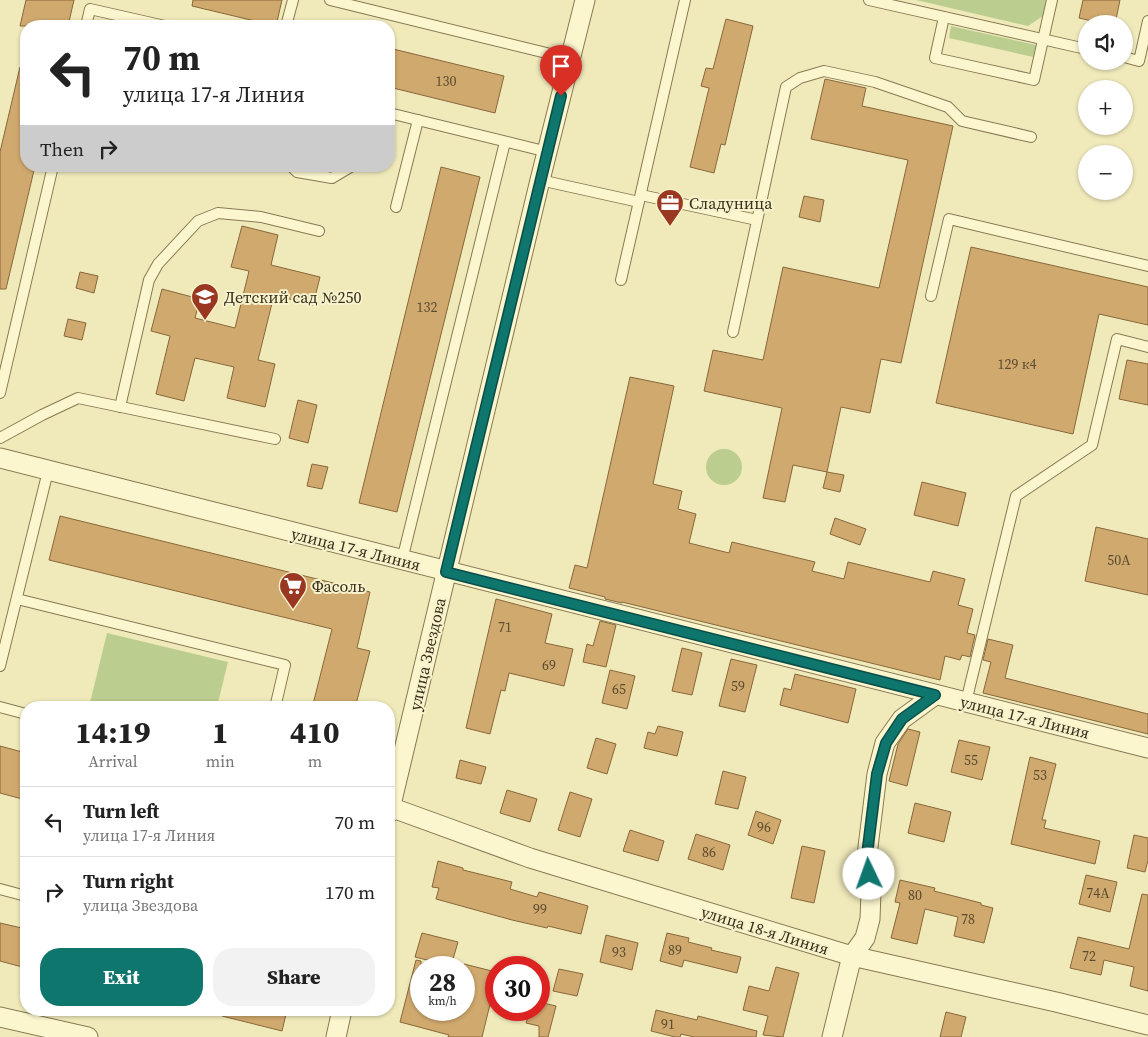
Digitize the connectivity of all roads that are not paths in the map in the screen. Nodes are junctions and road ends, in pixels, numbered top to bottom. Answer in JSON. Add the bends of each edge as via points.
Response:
{"nodes":[{"id":1,"x":292,"y":0,"type":"edge"},
{"id":2,"x":330,"y":0,"type":"edge"},
{"id":3,"x":585,"y":0,"type":"edge"},
{"id":4,"x":685,"y":0,"type":"edge"},
{"id":5,"x":869,"y":0,"type":"edge"},
{"id":6,"x":1052,"y":0,"type":"edge"},
{"id":7,"x":944,"y":17,"type":"junction"},
{"id":8,"x":87,"y":20,"type":"edge"},
{"id":9,"x":139,"y":20,"type":"edge"},
{"id":10,"x":287,"y":20,"type":"edge"},
{"id":11,"x":1148,"y":21,"type":"edge"},
{"id":12,"x":1043,"y":39,"type":"junction"},
{"id":13,"x":1078,"y":47,"type":"edge"},
{"id":14,"x":571,"y":59,"type":"junction"},
{"id":15,"x":1133,"y":59,"type":"edge"},
{"id":16,"x":395,"y":114,"type":"edge"},
{"id":17,"x":418,"y":120,"type":"junction"},
{"id":18,"x":1031,"y":137,"type":"dead end"},
{"id":19,"x":504,"y":142,"type":"junction"},
{"id":20,"x":548,"y":152,"type":"junction"},
{"id":21,"x":52,"y":172,"type":"edge"},
{"id":22,"x":298,"y":172,"type":"edge"},
{"id":23,"x":342,"y":172,"type":"edge"},
{"id":24,"x":540,"y":180,"type":"junction"},
{"id":25,"x":640,"y":198,"type":"junction"},
{"id":26,"x":396,"y":207,"type":"dead end"},
{"id":27,"x":757,"y":220,"type":"junction"},
{"id":28,"x":319,"y":231,"type":"dead end"},
{"id":29,"x":1148,"y":266,"type":"edge"},
{"id":30,"x":621,"y":280,"type":"dead end"},
{"id":31,"x":930,"y":296,"type":"dead end"},
{"id":32,"x":733,"y":332,"type":"dead end"},
{"id":33,"x":1148,"y":347,"type":"edge"},
{"id":34,"x":0,"y":393,"type":"edge"},
{"id":35,"x":120,"y":407,"type":"junction"},
{"id":36,"x":0,"y":438,"type":"edge"},
{"id":37,"x":275,"y":439,"type":"dead end"},
{"id":38,"x":0,"y":458,"type":"edge"},
{"id":39,"x":48,"y":471,"type":"junction"},
{"id":40,"x":402,"y":560,"type":"junction"},
{"id":41,"x":446,"y":572,"type":"junction"},
{"id":42,"x":17,"y":599,"type":"junction"},
{"id":43,"x":0,"y":666,"type":"edge"},
{"id":44,"x":935,"y":695,"type":"junction"},
{"id":45,"x":276,"y":701,"type":"edge"},
{"id":46,"x":966,"y":702,"type":"junction"},
{"id":47,"x":0,"y":707,"type":"edge"},
{"id":48,"x":20,"y":712,"type":"edge"},
{"id":49,"x":1148,"y":748,"type":"edge"},
{"id":50,"x":395,"y":789,"type":"edge"},
{"id":51,"x":395,"y":812,"type":"edge"},
{"id":52,"x":0,"y":889,"type":"edge"},
{"id":53,"x":20,"y":894,"type":"edge"},
{"id":54,"x":852,"y":956,"type":"junction"},
{"id":55,"x":341,"y":1016,"type":"edge"},
{"id":56,"x":0,"y":1017,"type":"edge"},
{"id":57,"x":1148,"y":1026,"type":"edge"},
{"id":58,"x":88,"y":1037,"type":"edge"},
{"id":59,"x":336,"y":1037,"type":"edge"},
{"id":60,"x":832,"y":1037,"type":"edge"}],
"edges":[{"from":1,"to":10,"type":"lane"},
{"from":2,"to":14,"type":"lane"},
{"from":3,"to":14,"type":"street","name":"улица Звездова"},
{"from":4,"to":25,"type":"lane"},
{"from":5,"to":7,"type":"lane"},
{"from":6,"to":12,"type":"lane"},
{"from":7,"to":12,"type":"lane"},
{"from":7,"to":12,"type":"lane","via":[[935,58],[1034,80]]},
{"from":8,"to":9,"type":"lane","via":[[90,9]]},
{"from":11,"to":15,"type":"lane","via":[[1139,61]]},
{"from":12,"to":13,"type":"lane"},
{"from":14,"to":20,"type":"street","name":"улица Звездова"},
{"from":16,"to":17,"type":"lane"},
{"from":17,"to":19,"type":"lane"},
{"from":17,"to":26,"type":"lane"},
{"from":18,"to":27,"type":"lane","via":[[962,121],[948,107],[875,82],[824,72],[800,78],[786,87]]},
{"from":19,"to":20,"type":"lane"},
{"from":19,"to":40,"type":"lane"},
{"from":20,"to":24,"type":"street","name":"улица Звездова"},
{"from":21,"to":34,"type":"lane"},
{"from":22,"to":23,"type":"lane","via":[[332,178]]},
{"from":24,"to":25,"type":"lane"},
{"from":24,"to":41,"type":"street","name":"улица Звездова"},
{"from":25,"to":27,"type":"lane"},
{"from":25,"to":30,"type":"lane"},
{"from":27,"to":32,"type":"lane"},
{"from":28,"to":35,"type":"lane","via":[[261,217],[218,213],[198,221],[158,264],[149,280]]},
{"from":29,"to":31,"type":"lane","via":[[949,219]]},
{"from":33,"to":46,"type":"lane","via":[[1117,340],[1092,445],[1016,496]]},
{"from":35,"to":36,"type":"lane","via":[[78,398]]},
{"from":35,"to":37,"type":"lane"},
{"from":38,"to":39,"type":"street","name":"улица 17-я Линия"},
{"from":39,"to":40,"type":"street","name":"улица 17-я Линия"},
{"from":39,"to":42,"type":"lane"},
{"from":40,"to":41,"type":"street","name":"улица 17-я Линия"},
{"from":41,"to":44,"type":"street","name":"улица 17-я Линия"},
{"from":41,"to":50,"type":"street","name":"улица Звездова"},
{"from":42,"to":43,"type":"lane"},
{"from":42,"to":45,"type":"lane","via":[[285,665]]},
{"from":44,"to":46,"type":"street","name":"улица 17-я Линия"},
{"from":44,"to":54,"type":"street","via":[[902,719],[886,743],[877,774],[867,855],[870,919],[865,938]]},
{"from":46,"to":49,"type":"street","name":"улица 17-я Линия"},
{"from":47,"to":48,"type":"lane"},
{"from":51,"to":54,"type":"street","name":"улица 18-я Линия","via":[[530,858]]},
{"from":52,"to":53,"type":"lane"},
{"from":54,"to":57,"type":"street","name":"улица 18-я Линия"},
{"from":54,"to":60,"type":"street"},
{"from":55,"to":59,"type":"street"},
{"from":56,"to":58,"type":"street"}]}
